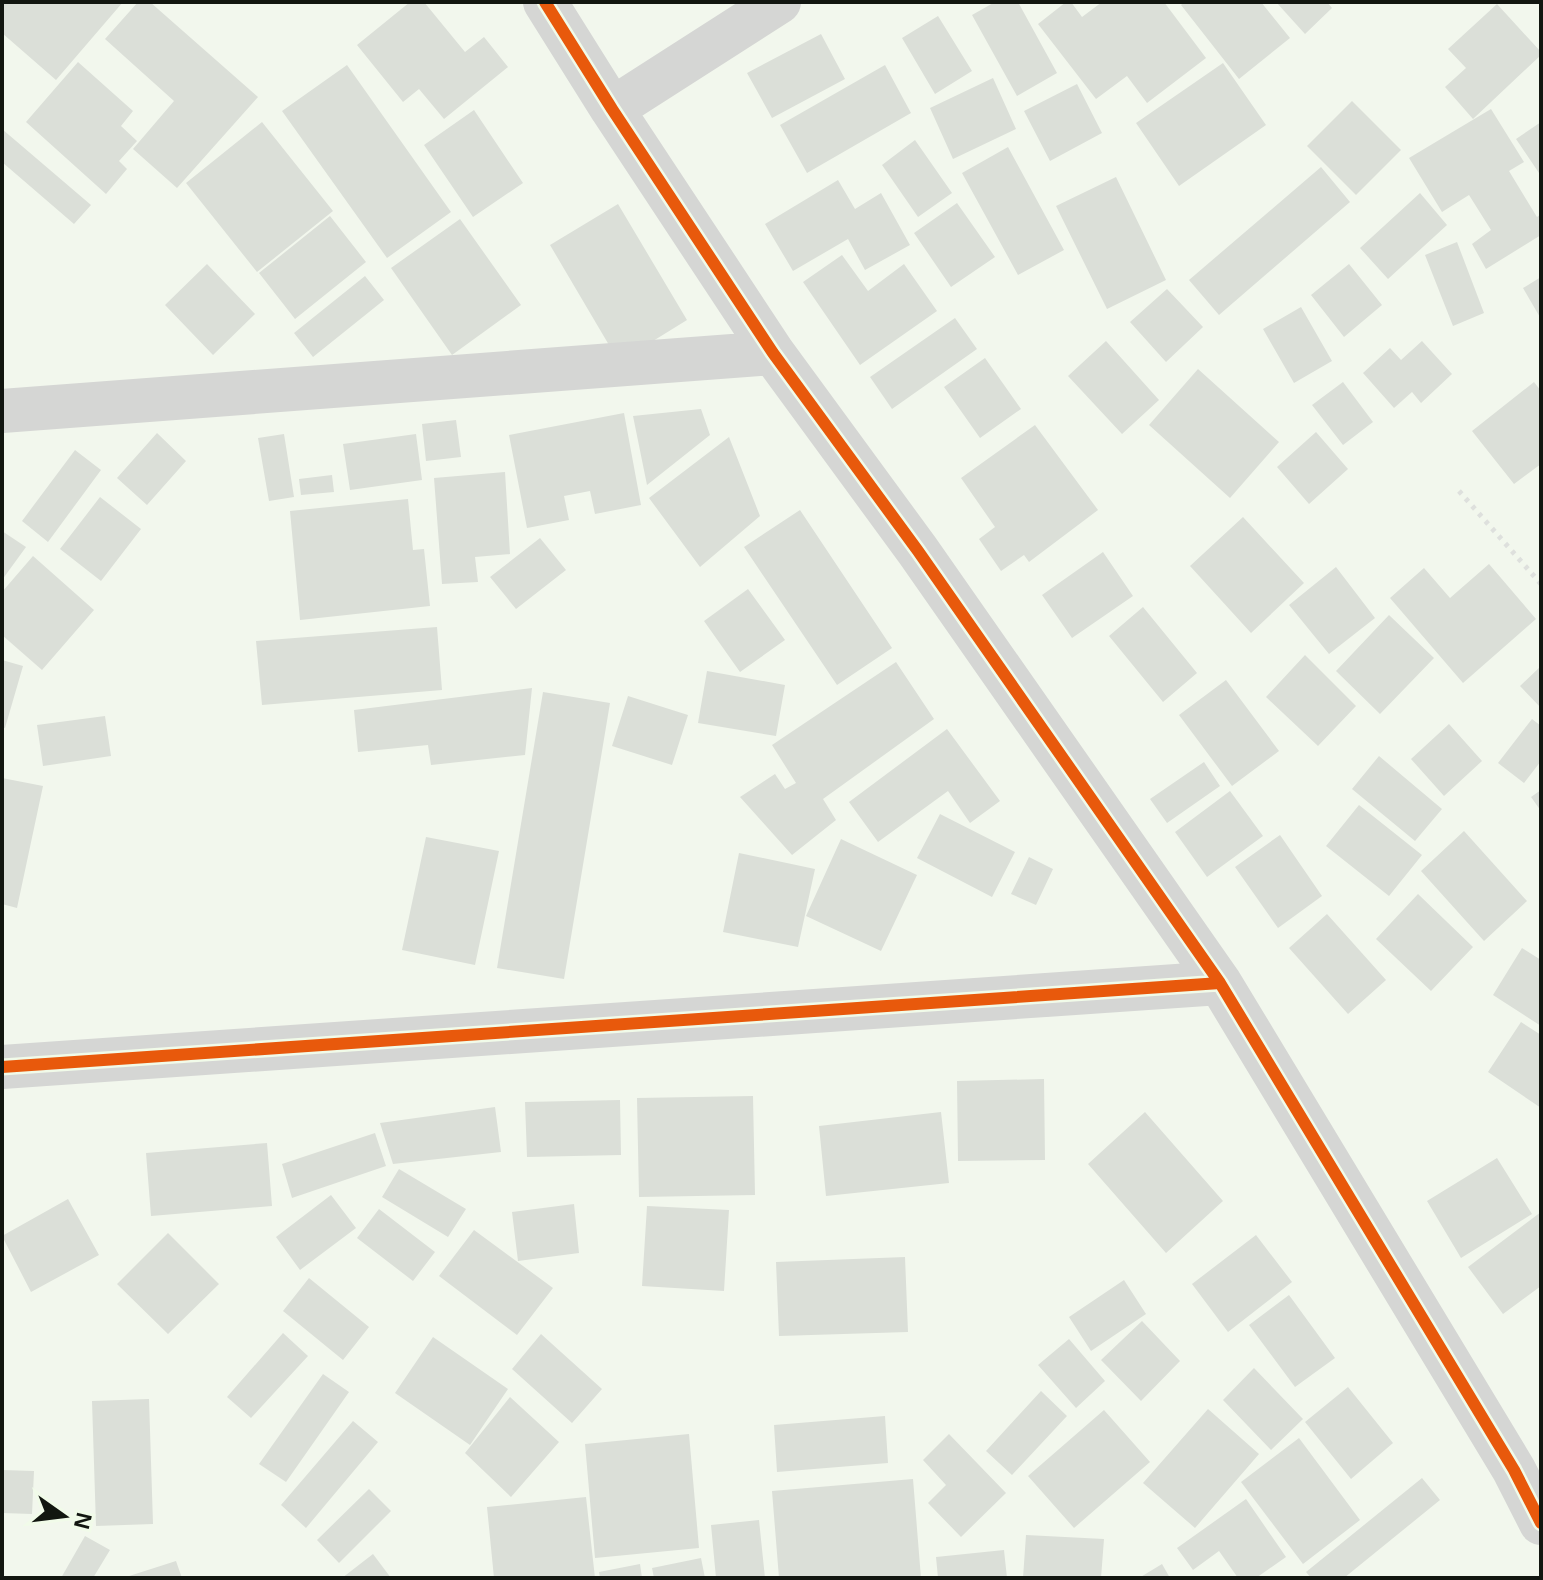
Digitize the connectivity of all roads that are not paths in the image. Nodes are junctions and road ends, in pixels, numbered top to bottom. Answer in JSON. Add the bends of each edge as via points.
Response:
{"nodes":[{"id":1,"x":545,"y":2,"type":"edge"},
{"id":2,"x":779,"y":2,"type":"edge"},
{"id":3,"x":612,"y":109,"type":"junction"},
{"id":4,"x":773,"y":353,"type":"junction"},
{"id":5,"x":2,"y":411,"type":"edge"},
{"id":6,"x":1220,"y":983,"type":"junction"},
{"id":7,"x":2,"y":1067,"type":"edge"},
{"id":8,"x":1541,"y":1523,"type":"edge"}],
"edges":[{"from":1,"to":3,"type":"street"},
{"from":2,"to":3,"type":"street"},
{"from":3,"to":4,"type":"street"},
{"from":4,"to":5,"type":"street"},
{"from":4,"to":6,"type":"street"},
{"from":6,"to":7,"type":"street"},
{"from":6,"to":8,"type":"street"}]}
